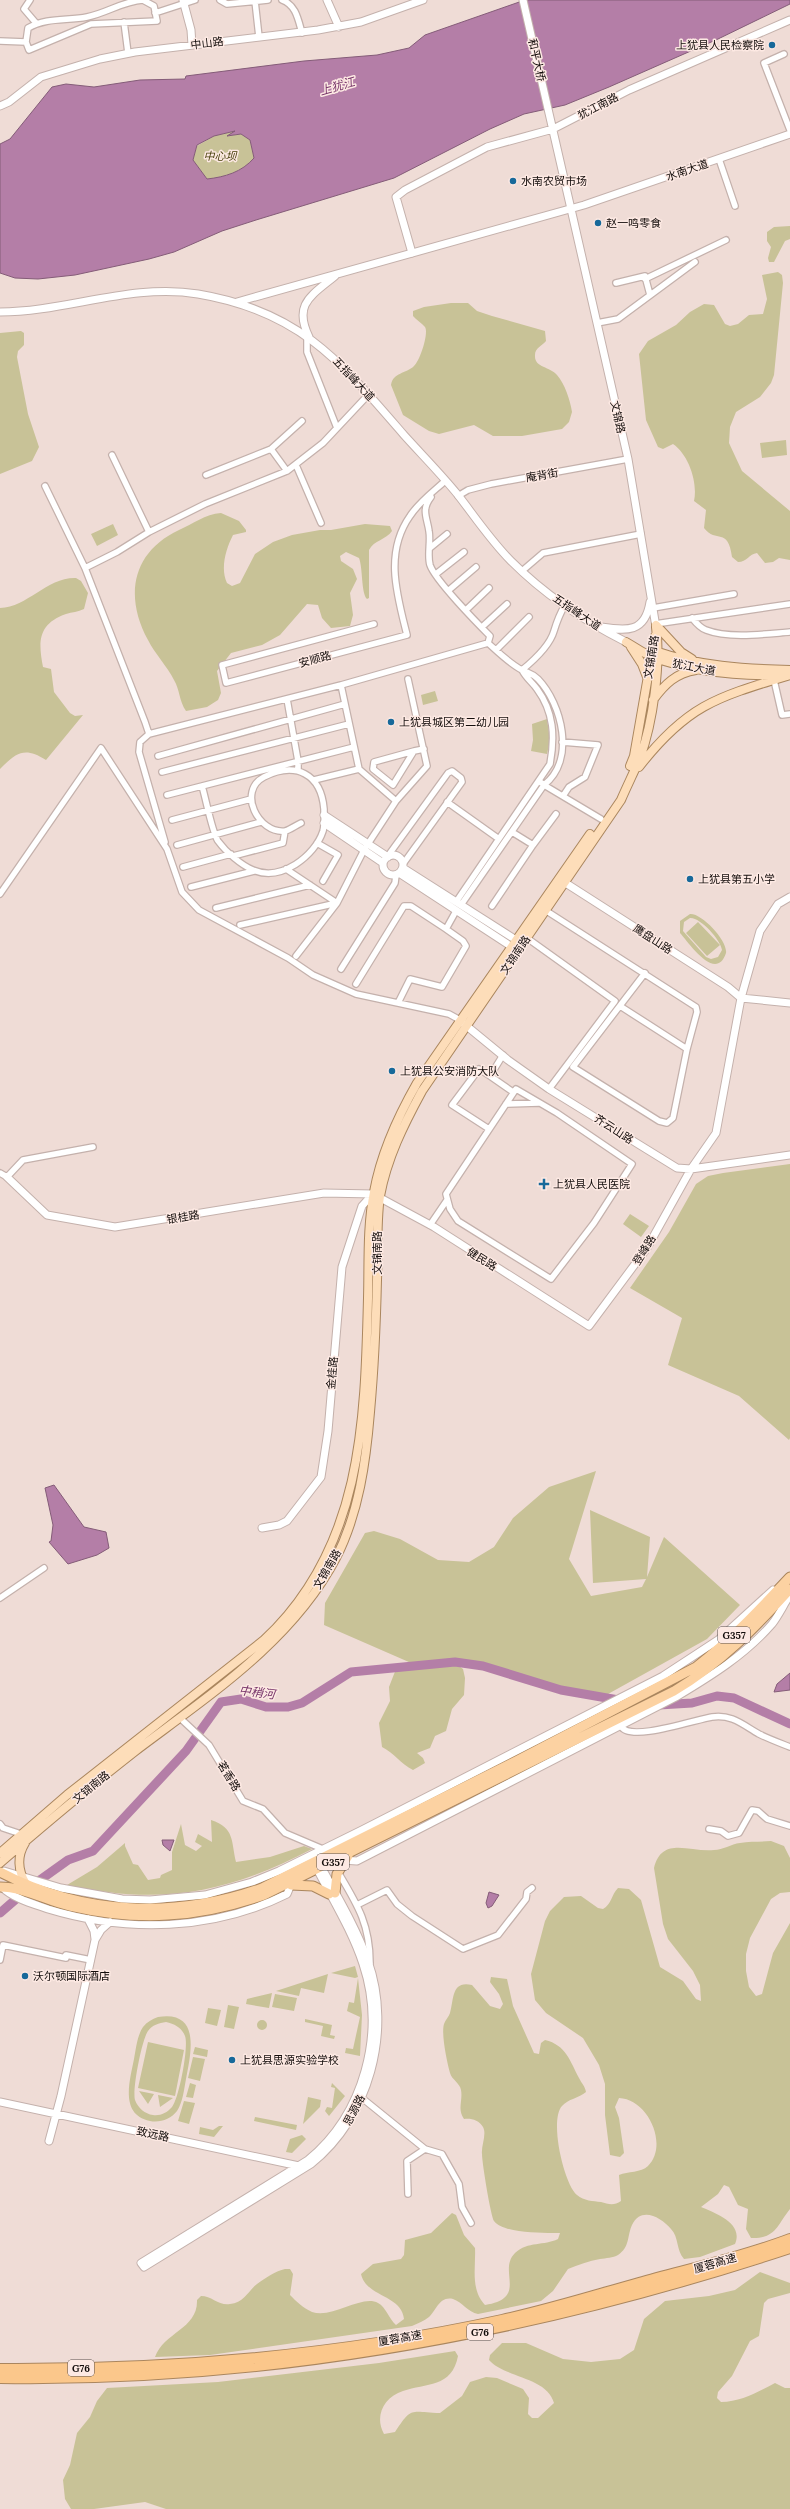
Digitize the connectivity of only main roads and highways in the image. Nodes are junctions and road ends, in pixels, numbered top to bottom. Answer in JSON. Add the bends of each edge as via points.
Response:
{"nodes":[{"id":1,"x":656,"y":654,"type":"junction"},
{"id":2,"x":696,"y":661,"type":"junction"},
{"id":3,"x":701,"y":669,"type":"junction"},
{"id":4,"x":790,"y":670,"type":"edge"},
{"id":5,"x":790,"y":675,"type":"edge"},
{"id":6,"x":648,"y":680,"type":"junction"},
{"id":7,"x":653,"y":700,"type":"junction"},
{"id":8,"x":630,"y":779,"type":"junction"},
{"id":9,"x":463,"y":1023,"type":"junction"},
{"id":10,"x":377,"y":1195,"type":"junction"},
{"id":11,"x":790,"y":1576,"type":"edge"},
{"id":12,"x":790,"y":1589,"type":"edge"},
{"id":13,"x":598,"y":1723,"type":"junction"},
{"id":14,"x":21,"y":1834,"type":"junction"},
{"id":15,"x":32,"y":1836,"type":"junction"},
{"id":16,"x":0,"y":1845,"type":"edge"},
{"id":17,"x":0,"y":1853,"type":"edge"},
{"id":18,"x":342,"y":1859,"type":"junction"},
{"id":19,"x":0,"y":1863,"type":"edge"},
{"id":20,"x":318,"y":1866,"type":"junction"},
{"id":21,"x":0,"y":1871,"type":"edge"},
{"id":22,"x":11,"y":1883,"type":"edge"},
{"id":23,"x":291,"y":1884,"type":"junction"},
{"id":24,"x":790,"y":2240,"type":"edge"},
{"id":25,"x":790,"y":2248,"type":"edge"},
{"id":26,"x":0,"y":2369,"type":"edge"},
{"id":27,"x":161,"y":2370,"type":"junction"},
{"id":28,"x":0,"y":2378,"type":"edge"}],
"edges":[{"from":1,"to":2,"type":"main road","name":"犹江大道"},
{"from":1,"to":2,"type":"main road","name":"文锦南路","via":[[656,626],[681,652]]},
{"from":1,"to":3,"type":"main road","name":"犹江大道"},
{"from":1,"to":6,"type":"main road","name":"文锦南路"},
{"from":1,"to":6,"type":"main road","name":"犹江大道","via":[[626,642],[640,659]]},
{"from":1,"to":7,"type":"main road","name":"文锦南路"},
{"from":2,"to":4,"type":"main road","name":"犹江大道","via":[[752,669]]},
{"from":3,"to":5,"type":"main road","name":"犹江大道","via":[[752,676]]},
{"from":3,"to":7,"type":"main road","via":[[682,673],[673,678]]},
{"from":5,"to":8,"type":"main road","via":[[734,691],[704,705],[659,742]]},
{"from":6,"to":9,"type":"main road","name":"文锦南路","via":[[634,756],[617,797],[514,944]]},
{"from":7,"to":8,"type":"main road","name":"文锦南路","via":[[640,757]]},
{"from":8,"to":9,"type":"main road","name":"文锦南路","via":[[621,800],[527,938]]},
{"from":9,"to":10,"type":"main road","name":"文锦南路","via":[[403,1125]]},
{"from":10,"to":14,"type":"main road","name":"文锦南路","via":[[357,1458],[347,1506],[329,1552],[316,1576],[280,1624],[264,1640]]},
{"from":10,"to":15,"type":"main road","name":"文锦南路","via":[[375,1337],[366,1451],[355,1506],[343,1542],[322,1581],[286,1629],[180,1718]]},
{"from":11,"to":13,"type":"highway","number":"G357","via":[[720,1648],[696,1667]]},
{"from":12,"to":13,"type":"highway","number":"G357","via":[[754,1629],[723,1658],[675,1694]]},
{"from":13,"to":18,"type":"highway","number":"G357"},
{"from":13,"to":20,"type":"highway","number":"G357","via":[[326,1852]]},
{"from":14,"to":16,"type":"main road"},
{"from":14,"to":17,"type":"main road","name":"文锦南路"},
{"from":15,"to":19,"type":"main road","name":"文锦南路"},
{"from":15,"to":22,"type":"main road","via":[[20,1855]]},
{"from":18,"to":20,"type":"highway","number":"G357"},
{"from":18,"to":23,"type":"highway","via":[[332,1893],[313,1886]]},
{"from":20,"to":22,"type":"highway","number":"G357","via":[[234,1898],[175,1908],[112,1907],[57,1891]]},
{"from":20,"to":23,"type":"highway","number":"G357"},
{"from":21,"to":22,"type":"highway","number":"G357"},
{"from":22,"to":23,"type":"highway","number":"G357","via":[[43,1903],[113,1914],[174,1916],[203,1913],[235,1905]]},
{"from":24,"to":27,"type":"highway","name":"厦蓉高速","number":"G76","via":[[714,2264],[502,2320],[290,2355]]},
{"from":25,"to":27,"type":"highway","name":"厦蓉高速","number":"G76","via":[[716,2272],[499,2329],[299,2362]]},
{"from":26,"to":27,"type":"highway","name":"厦蓉高速","number":"G76"},
{"from":27,"to":28,"type":"highway","name":"厦蓉高速","number":"G76"}]}
